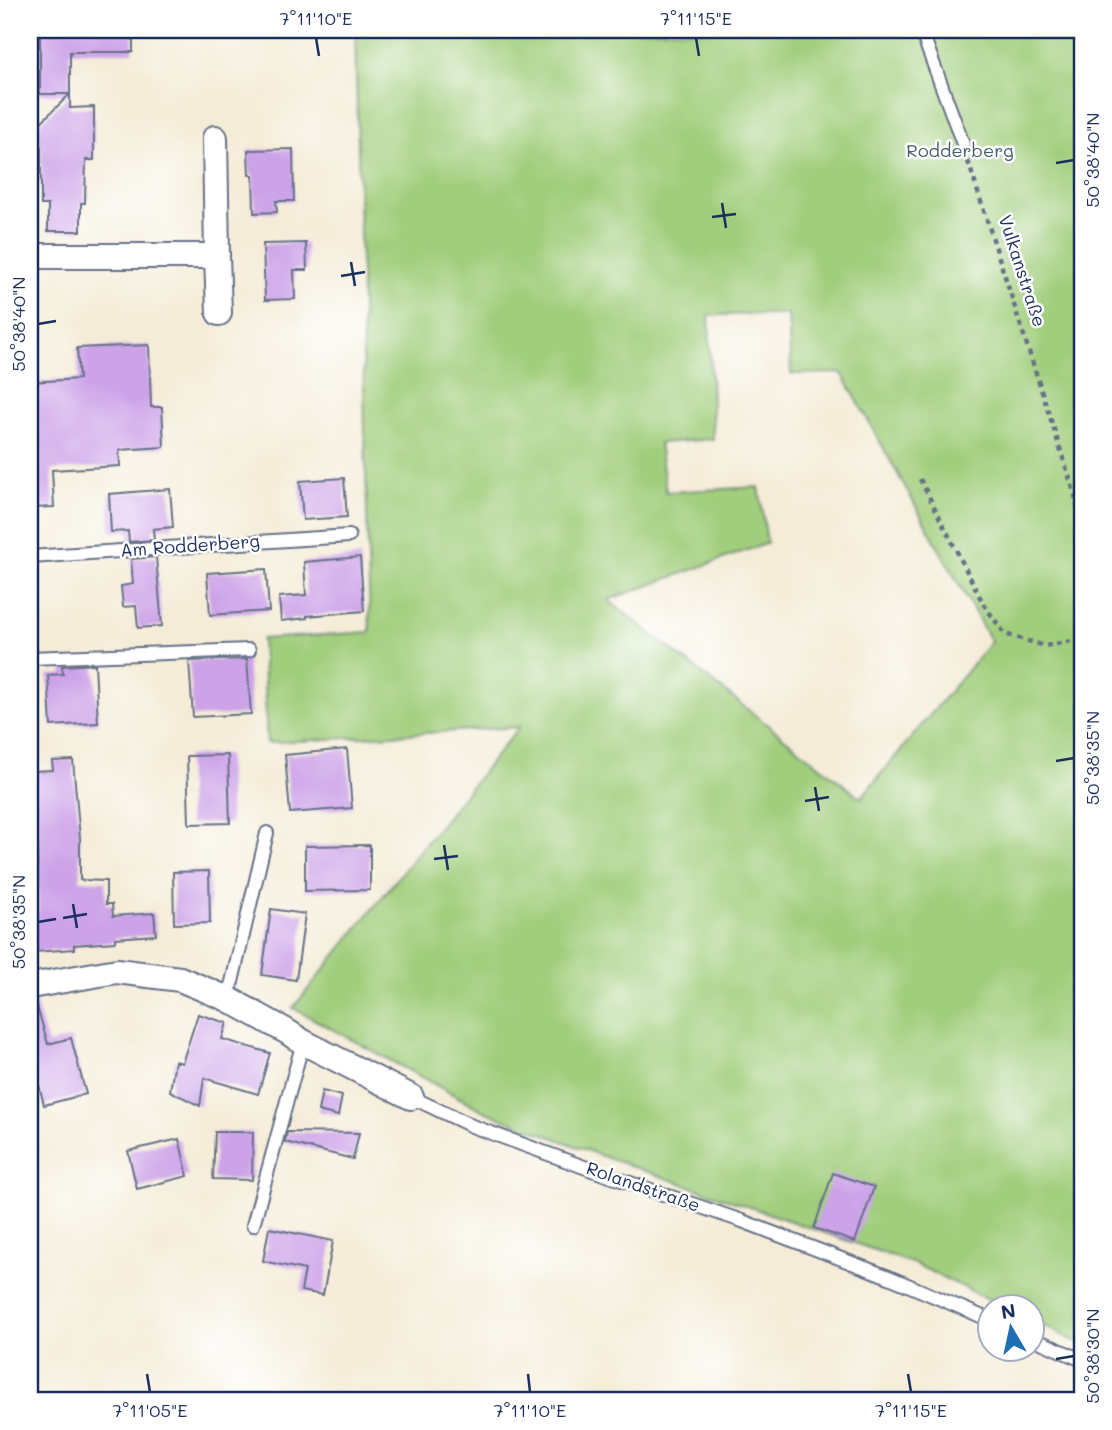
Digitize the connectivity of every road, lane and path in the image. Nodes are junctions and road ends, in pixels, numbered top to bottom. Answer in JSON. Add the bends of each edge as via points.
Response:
{"nodes":[{"id":1,"x":921,"y":30,"type":"edge"},
{"id":2,"x":215,"y":138,"type":"dead end"},
{"id":3,"x":963,"y":144,"type":"joint"},
{"id":4,"x":30,"y":256,"type":"edge"},
{"id":5,"x":217,"y":256,"type":"junction"},
{"id":6,"x":219,"y":313,"type":"dead end"},
{"id":7,"x":920,"y":479,"type":"dead end"},
{"id":8,"x":1082,"y":524,"type":"edge"},
{"id":9,"x":349,"y":536,"type":"dead end"},
{"id":10,"x":30,"y":557,"type":"edge"},
{"id":11,"x":1082,"y":639,"type":"edge"},
{"id":12,"x":249,"y":650,"type":"dead end"},
{"id":13,"x":30,"y":658,"type":"edge"},
{"id":14,"x":267,"y":833,"type":"dead end"},
{"id":15,"x":30,"y":986,"type":"edge"},
{"id":16,"x":228,"y":999,"type":"junction"},
{"id":17,"x":303,"y":1042,"type":"junction"},
{"id":18,"x":411,"y":1097,"type":"joint"},
{"id":19,"x":253,"y":1225,"type":"dead end"},
{"id":20,"x":976,"y":1314,"type":"edge"},
{"id":21,"x":1046,"y":1344,"type":"edge"},
{"id":22,"x":1082,"y":1360,"type":"edge"}],
"edges":[{"from":1,"to":3,"type":"lane"},
{"from":2,"to":5,"type":"street"},
{"from":3,"to":8,"type":"path","name":"Vulkanstraße"},
{"from":4,"to":5,"type":"street"},
{"from":5,"to":6,"type":"street"},
{"from":7,"to":11,"type":"path","via":[[984,605],[1005,635],[1045,646]]},
{"from":9,"to":10,"type":"lane","name":"Am Rodderberg"},
{"from":12,"to":13,"type":"lane"},
{"from":14,"to":16,"type":"lane"},
{"from":15,"to":16,"type":"street","name":"Rolandstraße","via":[[117,971],[180,979]]},
{"from":16,"to":17,"type":"street","name":"Rolandstraße"},
{"from":17,"to":18,"type":"street","name":"Rolandstraße"},
{"from":17,"to":19,"type":"lane"},
{"from":18,"to":20,"type":"lane","name":"Rolandstraße","via":[[472,1126],[742,1221]]},
{"from":21,"to":22,"type":"lane"}]}
